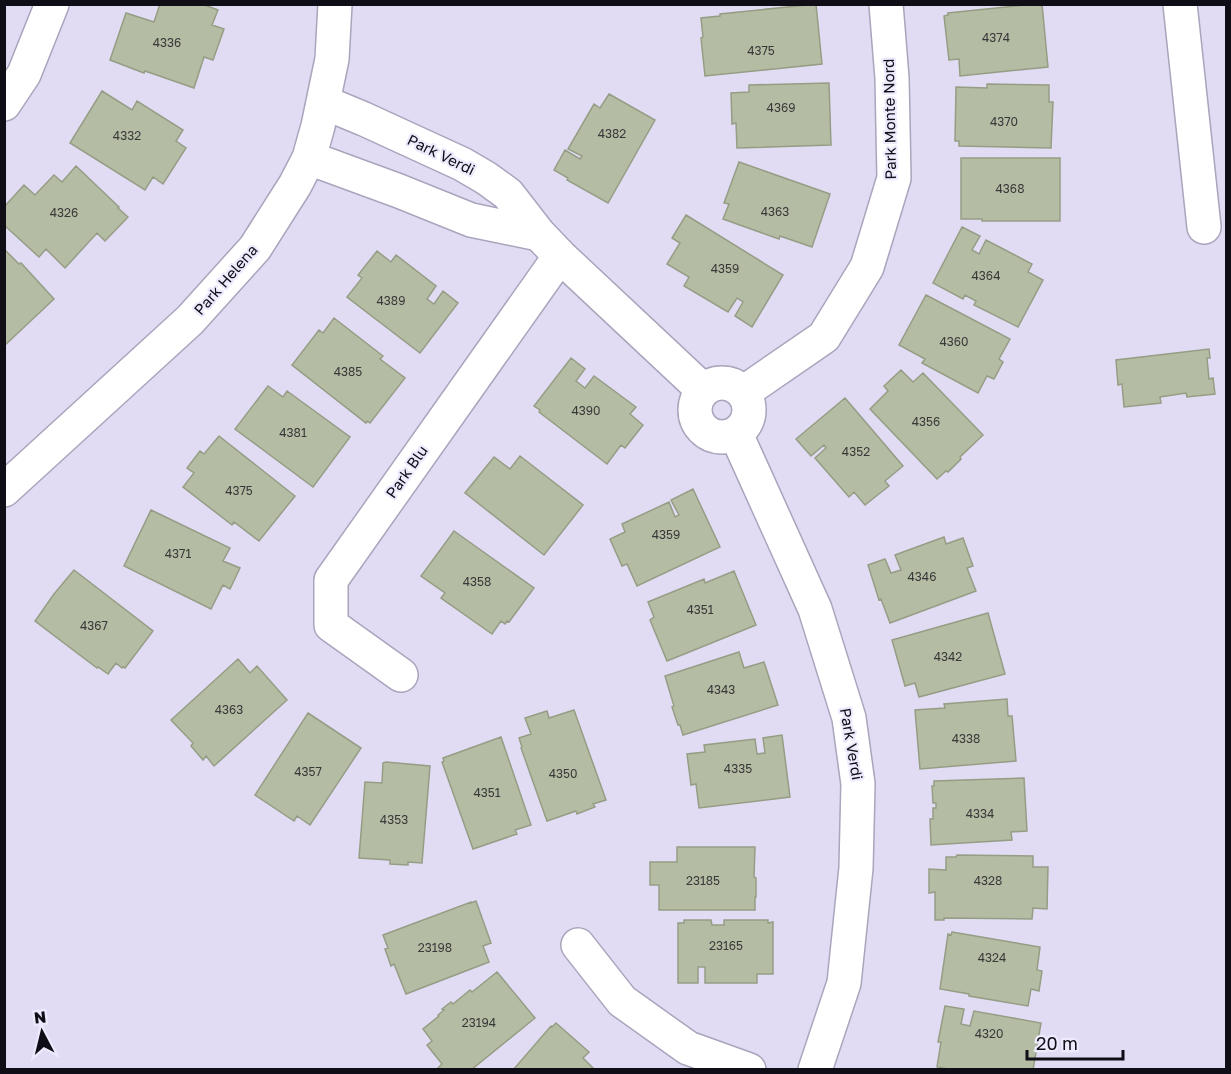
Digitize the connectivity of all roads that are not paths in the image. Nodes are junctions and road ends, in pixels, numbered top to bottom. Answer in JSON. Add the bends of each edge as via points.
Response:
{"nodes":[{"id":1,"x":52,"y":4,"type":"edge"},
{"id":2,"x":335,"y":4,"type":"edge"},
{"id":3,"x":886,"y":4,"type":"edge"},
{"id":4,"x":1180,"y":4,"type":"edge"},
{"id":5,"x":323,"y":102,"type":"junction"},
{"id":6,"x":4,"y":104,"type":"edge"},
{"id":7,"x":309,"y":158,"type":"junction"},
{"id":8,"x":1204,"y":227,"type":"dead end"},
{"id":9,"x":549,"y":245,"type":"junction"},
{"id":10,"x":703,"y":390,"type":"junction"},
{"id":11,"x":744,"y":392,"type":"junction"},
{"id":12,"x":736,"y":434,"type":"junction"},
{"id":13,"x":4,"y":490,"type":"edge"},
{"id":14,"x":401,"y":675,"type":"dead end"},
{"id":15,"x":579,"y":945,"type":"dead end"},
{"id":16,"x":749,"y":1070,"type":"edge"},
{"id":17,"x":815,"y":1070,"type":"edge"}],
"edges":[{"from":1,"to":6,"type":"street","via":[[24,74]]},
{"from":2,"to":5,"type":"street","name":"Park Helena","via":[[332,59]]},
{"from":3,"to":11,"type":"street","name":"Park Monte Nord","via":[[894,178],[867,267],[824,337]]},
{"from":4,"to":8,"type":"street"},
{"from":5,"to":7,"type":"street","name":"Park Helena"},
{"from":5,"to":9,"type":"street","name":"Park Verdi","via":[[486,177],[508,194]]},
{"from":7,"to":9,"type":"street","via":[[471,220]]},
{"from":7,"to":13,"type":"street","name":"Park Helena","via":[[255,248],[190,320]]},
{"from":9,"to":10,"type":"street","name":"Park Verdi"},
{"from":9,"to":14,"type":"street","name":"Park Blu","via":[[330,580],[331,626]]},
{"from":10,"to":11,"type":"street","via":[[719,382]]},
{"from":10,"to":12,"type":"street","via":[[695,405],[703,430],[718,437]]},
{"from":11,"to":12,"type":"street","via":[[750,410],[744,427]]},
{"from":12,"to":17,"type":"street","name":"Park Verdi","via":[[814,609],[849,718],[858,784],[856,868],[843,983]]},
{"from":15,"to":16,"type":"street","via":[[622,1001],[688,1048]]}]}
